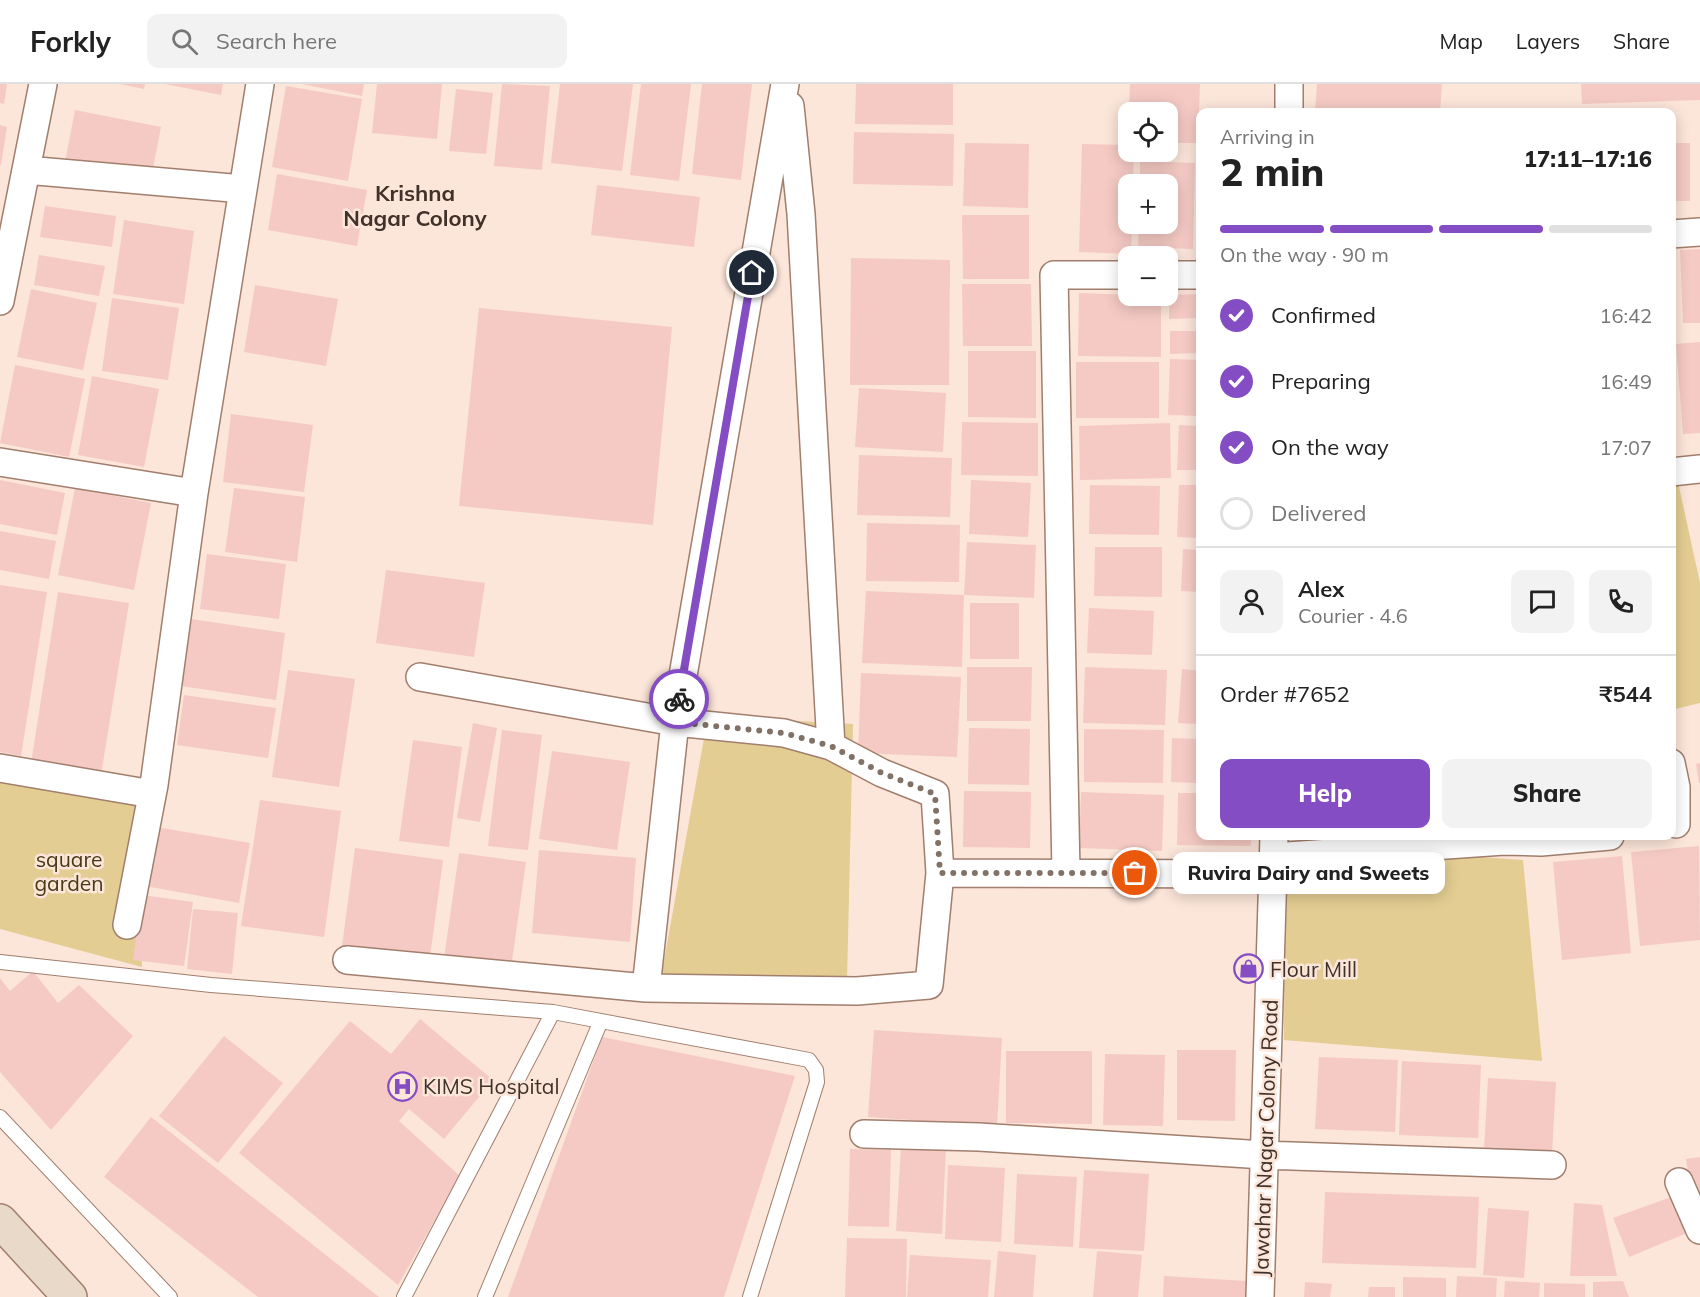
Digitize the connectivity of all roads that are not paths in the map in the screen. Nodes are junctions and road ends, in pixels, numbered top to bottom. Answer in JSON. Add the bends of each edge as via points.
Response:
{"nodes":[{"id":1,"x":43,"y":84,"type":"edge"},
{"id":2,"x":260,"y":84,"type":"edge"},
{"id":3,"x":786,"y":84,"type":"edge"},
{"id":4,"x":1289,"y":84,"type":"edge"},
{"id":5,"x":1289,"y":108,"type":"edge"},
{"id":6,"x":26,"y":170,"type":"junction"},
{"id":7,"x":243,"y":189,"type":"junction"},
{"id":8,"x":1700,"y":232,"type":"edge"},
{"id":9,"x":1676,"y":234,"type":"edge"},
{"id":10,"x":1196,"y":274,"type":"edge"},
{"id":11,"x":1118,"y":275,"type":"edge"},
{"id":12,"x":1178,"y":275,"type":"edge"},
{"id":13,"x":0,"y":301,"type":"edge"},
{"id":14,"x":0,"y":462,"type":"edge"},
{"id":15,"x":1700,"y":469,"type":"edge"},
{"id":16,"x":1676,"y":471,"type":"edge"},
{"id":17,"x":194,"y":493,"type":"junction"},
{"id":18,"x":420,"y":677,"type":"dead end"},
{"id":19,"x":675,"y":722,"type":"junction"},
{"id":20,"x":831,"y":746,"type":"junction"},
{"id":21,"x":0,"y":768,"type":"edge"},
{"id":22,"x":1676,"y":787,"type":"edge"},
{"id":23,"x":152,"y":794,"type":"junction"},
{"id":24,"x":1682,"y":824,"type":"edge"},
{"id":25,"x":1564,"y":840,"type":"edge"},
{"id":26,"x":1273,"y":855,"type":"edge"},
{"id":27,"x":1066,"y":872,"type":"junction"},
{"id":28,"x":940,"y":873,"type":"junction"},
{"id":29,"x":127,"y":926,"type":"dead end"},
{"id":30,"x":347,"y":960,"type":"dead end"},
{"id":31,"x":0,"y":962,"type":"edge"},
{"id":32,"x":646,"y":988,"type":"junction"},
{"id":33,"x":553,"y":1012,"type":"junction"},
{"id":34,"x":600,"y":1023,"type":"junction"},
{"id":35,"x":0,"y":1117,"type":"edge"},
{"id":36,"x":864,"y":1134,"type":"dead end"},
{"id":37,"x":1264,"y":1155,"type":"junction"},
{"id":38,"x":1552,"y":1165,"type":"dead end"},
{"id":39,"x":1679,"y":1182,"type":"dead end"},
{"id":40,"x":0,"y":1221,"type":"edge"},
{"id":41,"x":1700,"y":1230,"type":"edge"},
{"id":42,"x":70,"y":1297,"type":"edge"},
{"id":43,"x":170,"y":1297,"type":"edge"},
{"id":44,"x":404,"y":1297,"type":"edge"},
{"id":45,"x":485,"y":1297,"type":"edge"},
{"id":46,"x":750,"y":1297,"type":"edge"},
{"id":47,"x":1260,"y":1297,"type":"edge"}],
"edges":[{"from":1,"to":6,"type":"street"},
{"from":2,"to":7,"type":"street"},
{"from":3,"to":19,"type":"street"},
{"from":3,"to":20,"type":"street","via":[[801,214]]},
{"from":4,"to":5,"type":"street"},
{"from":6,"to":7,"type":"street"},
{"from":6,"to":13,"type":"street"},
{"from":7,"to":17,"type":"street"},
{"from":8,"to":9,"type":"street"},
{"from":10,"to":12,"type":"street"},
{"from":11,"to":27,"type":"street","via":[[1054,275]]},
{"from":14,"to":17,"type":"street"},
{"from":15,"to":16,"type":"street"},
{"from":17,"to":23,"type":"street"},
{"from":18,"to":19,"type":"street"},
{"from":19,"to":20,"type":"street","via":[[784,733]]},
{"from":19,"to":32,"type":"street"},
{"from":20,"to":28,"type":"street","via":[[882,773],[935,794]]},
{"from":21,"to":23,"type":"street"},
{"from":22,"to":24,"type":"street"},
{"from":23,"to":29,"type":"street"},
{"from":25,"to":26,"type":"street"},
{"from":26,"to":27,"type":"street"},
{"from":26,"to":37,"type":"street","name":"Jawahar Nagar Colony Road"},
{"from":27,"to":28,"type":"street"},
{"from":28,"to":32,"type":"street","via":[[929,985],[857,991]]},
{"from":30,"to":32,"type":"street"},
{"from":31,"to":33,"type":"lane","via":[[212,985]]},
{"from":33,"to":34,"type":"lane"},
{"from":33,"to":44,"type":"lane"},
{"from":34,"to":45,"type":"lane"},
{"from":34,"to":46,"type":"lane","via":[[809,1060],[816,1070],[817,1082]]},
{"from":35,"to":43,"type":"lane"},
{"from":36,"to":37,"type":"street","via":[[980,1137]]},
{"from":37,"to":38,"type":"street"},
{"from":37,"to":47,"type":"street","name":"Jawahar Nagar Colony Road"},
{"from":39,"to":41,"type":"street"},
{"from":40,"to":42,"type":"main road"}]}
